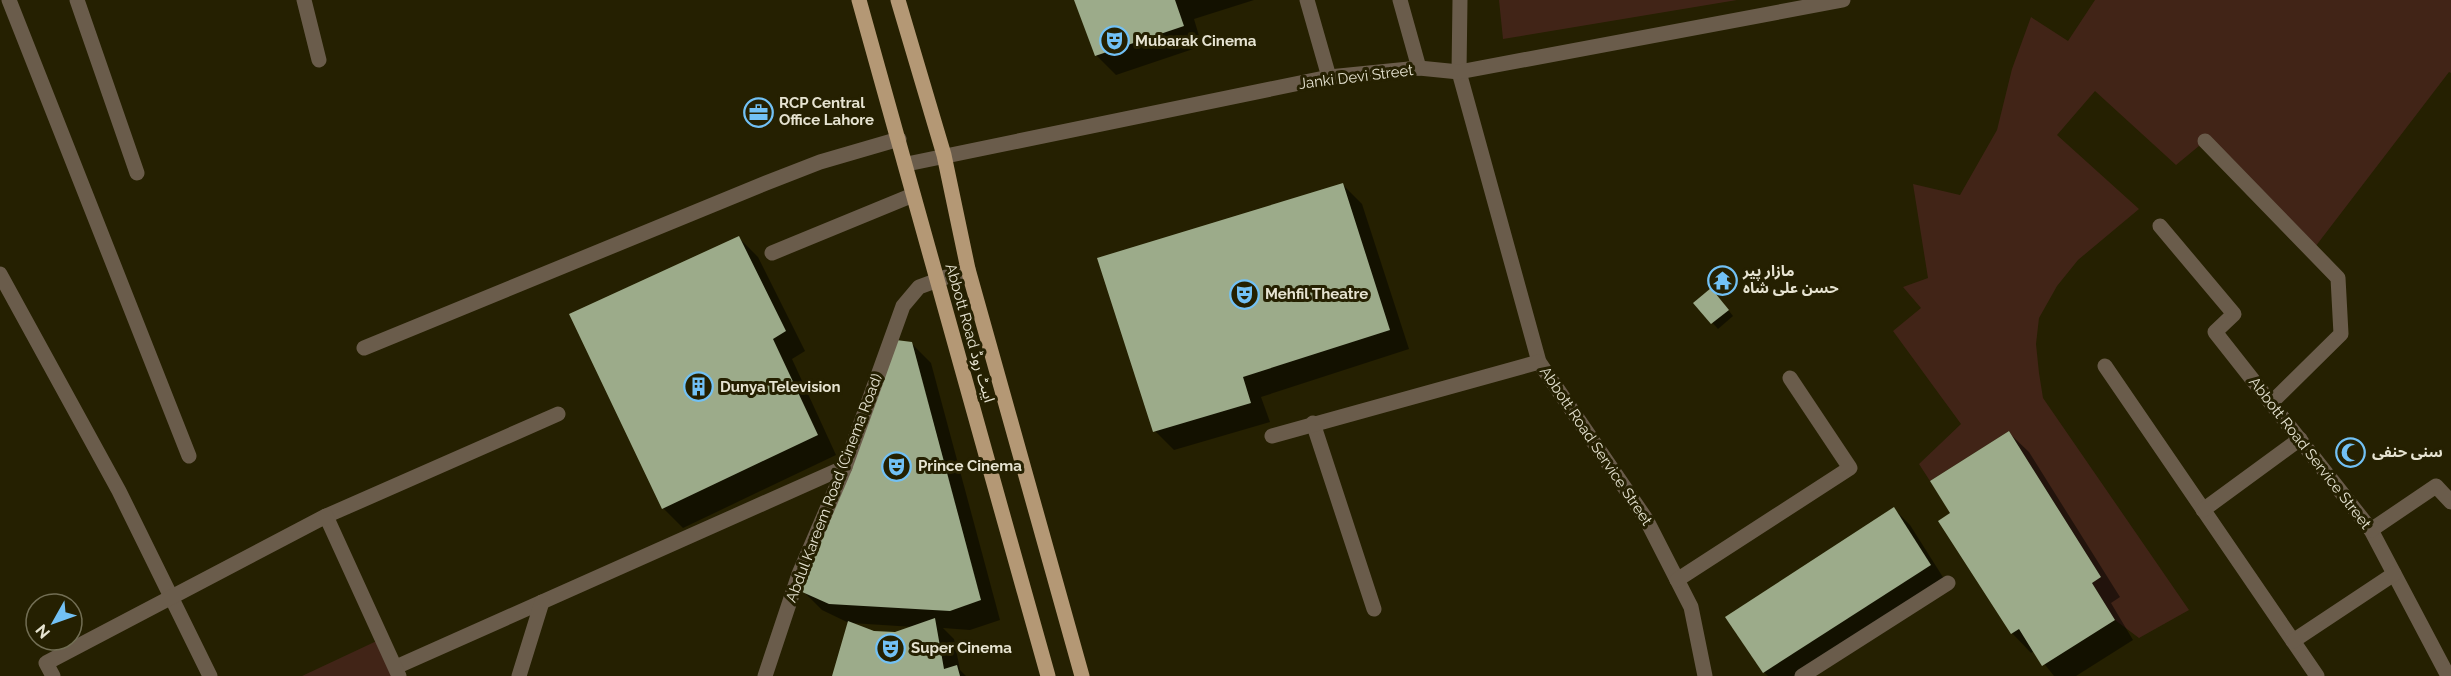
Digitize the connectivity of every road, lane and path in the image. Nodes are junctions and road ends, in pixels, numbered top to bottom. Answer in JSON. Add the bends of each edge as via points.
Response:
{"nodes":[{"id":1,"x":9,"y":0,"type":"edge"},
{"id":2,"x":77,"y":0,"type":"edge"},
{"id":3,"x":304,"y":0,"type":"edge"},
{"id":4,"x":859,"y":0,"type":"edge"},
{"id":5,"x":898,"y":0,"type":"edge"},
{"id":6,"x":1307,"y":0,"type":"edge"},
{"id":7,"x":1400,"y":0,"type":"edge"},
{"id":8,"x":1460,"y":0,"type":"edge"},
{"id":9,"x":1843,"y":0,"type":"edge"},
{"id":10,"x":319,"y":60,"type":"dead end"},
{"id":11,"x":1419,"y":68,"type":"junction"},
{"id":12,"x":1459,"y":72,"type":"junction"},
{"id":13,"x":1329,"y":77,"type":"junction"},
{"id":14,"x":899,"y":139,"type":"junction"},
{"id":15,"x":2205,"y":141,"type":"dead end"},
{"id":16,"x":944,"y":155,"type":"junction"},
{"id":17,"x":907,"y":164,"type":"junction"},
{"id":18,"x":137,"y":172,"type":"dead end"},
{"id":19,"x":913,"y":195,"type":"junction"},
{"id":20,"x":2160,"y":226,"type":"dead end"},
{"id":21,"x":772,"y":253,"type":"dead end"},
{"id":22,"x":968,"y":269,"type":"junction"},
{"id":23,"x":0,"y":274,"type":"edge"},
{"id":24,"x":936,"y":280,"type":"junction"},
{"id":25,"x":364,"y":348,"type":"dead end"},
{"id":26,"x":1539,"y":362,"type":"junction"},
{"id":27,"x":2105,"y":366,"type":"dead end"},
{"id":28,"x":1790,"y":378,"type":"dead end"},
{"id":29,"x":2271,"y":403,"type":"junction"},
{"id":30,"x":558,"y":414,"type":"dead end"},
{"id":31,"x":1313,"y":423,"type":"junction"},
{"id":32,"x":1272,"y":436,"type":"dead end"},
{"id":33,"x":2300,"y":439,"type":"junction"},
{"id":34,"x":189,"y":456,"type":"dead end"},
{"id":35,"x":845,"y":467,"type":"junction"},
{"id":36,"x":2451,"y":502,"type":"edge"},
{"id":37,"x":2203,"y":510,"type":"junction"},
{"id":38,"x":326,"y":516,"type":"junction"},
{"id":39,"x":2371,"y":530,"type":"junction"},
{"id":40,"x":2394,"y":574,"type":"junction"},
{"id":41,"x":1677,"y":580,"type":"junction"},
{"id":42,"x":1948,"y":583,"type":"dead end"},
{"id":43,"x":171,"y":598,"type":"junction"},
{"id":44,"x":542,"y":602,"type":"junction"},
{"id":45,"x":1374,"y":609,"type":"dead end"},
{"id":46,"x":2293,"y":641,"type":"junction"},
{"id":47,"x":398,"y":672,"type":"edge"},
{"id":48,"x":53,"y":676,"type":"edge"},
{"id":49,"x":210,"y":676,"type":"edge"},
{"id":50,"x":519,"y":676,"type":"edge"},
{"id":51,"x":765,"y":676,"type":"edge"},
{"id":52,"x":1048,"y":676,"type":"edge"},
{"id":53,"x":1082,"y":676,"type":"edge"},
{"id":54,"x":1705,"y":676,"type":"edge"},
{"id":55,"x":1802,"y":676,"type":"edge"},
{"id":56,"x":2317,"y":676,"type":"edge"},
{"id":57,"x":2448,"y":676,"type":"edge"}],
"edges":[{"from":1,"to":34,"type":"street"},
{"from":2,"to":18,"type":"street"},
{"from":3,"to":10,"type":"street"},
{"from":4,"to":14,"type":"main road","name":"Abbott Road ایبٹ روڈ"},
{"from":5,"to":16,"type":"main road","name":"Abbott Road ایبٹ روڈ"},
{"from":6,"to":13,"type":"street"},
{"from":7,"to":11,"type":"street"},
{"from":8,"to":12,"type":"street","name":"Abbott Road Service Street"},
{"from":9,"to":12,"type":"street","name":"Janki Devi Street"},
{"from":11,"to":12,"type":"street","name":"Janki Devi Street"},
{"from":11,"to":13,"type":"street","name":"Janki Devi Street"},
{"from":12,"to":26,"type":"street","name":"Abbott Road Service Street"},
{"from":13,"to":16,"type":"street","name":"Janki Devi Street"},
{"from":14,"to":17,"type":"main road","name":"Abbott Road ایبٹ روڈ"},
{"from":14,"to":25,"type":"street","via":[[766,183]]},
{"from":15,"to":29,"type":"street","via":[[2338,278],[2341,334]]},
{"from":16,"to":17,"type":"street","name":"Janki Devi Street"},
{"from":16,"to":22,"type":"main road","name":"Abbott Road ایبٹ روڈ"},
{"from":17,"to":19,"type":"main road","name":"Abbott Road ایبٹ روڈ"},
{"from":19,"to":21,"type":"street"},
{"from":19,"to":24,"type":"main road","name":"Abbott Road ایبٹ روڈ"},
{"from":20,"to":29,"type":"street","name":"Abbott Road Service Street","via":[[2234,314],[2215,332]]},
{"from":22,"to":24,"type":"street","name":"Abdul Kareem Road (Cinema Road)"},
{"from":22,"to":53,"type":"main road","name":"Abbott Road ایبٹ روڈ"},
{"from":23,"to":43,"type":"street","via":[[119,491]]},
{"from":24,"to":35,"type":"street","name":"Abdul Kareem Road (Cinema Road)","via":[[919,287],[903,306]]},
{"from":24,"to":52,"type":"main road","name":"Abbott Road ایبٹ روڈ"},
{"from":26,"to":31,"type":"street"},
{"from":26,"to":41,"type":"street","name":"Abbott Road Service Street","via":[[1646,519]]},
{"from":27,"to":37,"type":"street"},
{"from":28,"to":41,"type":"street","via":[[1850,468]]},
{"from":29,"to":33,"type":"street","name":"Abbott Road Service Street"},
{"from":30,"to":38,"type":"street"},
{"from":31,"to":32,"type":"street"},
{"from":31,"to":45,"type":"street"},
{"from":33,"to":37,"type":"street"},
{"from":33,"to":39,"type":"street","name":"Abbott Road Service Street"},
{"from":35,"to":44,"type":"street"},
{"from":35,"to":51,"type":"street","name":"Abdul Kareem Road (Cinema Road)","via":[[799,574]]},
{"from":36,"to":39,"type":"street","via":[[2436,486]]},
{"from":37,"to":46,"type":"street"},
{"from":38,"to":43,"type":"street"},
{"from":38,"to":47,"type":"street"},
{"from":39,"to":40,"type":"street","name":"Abbott Road Service Street"},
{"from":40,"to":46,"type":"street"},
{"from":40,"to":57,"type":"street","name":"Abbott Road Service Street"},
{"from":41,"to":54,"type":"street","name":"Abbott Road Service Street","via":[[1691,607]]},
{"from":42,"to":55,"type":"street"},
{"from":43,"to":48,"type":"street","via":[[46,663]]},
{"from":43,"to":49,"type":"street"},
{"from":44,"to":47,"type":"street"},
{"from":44,"to":50,"type":"street"},
{"from":46,"to":56,"type":"street"}]}
